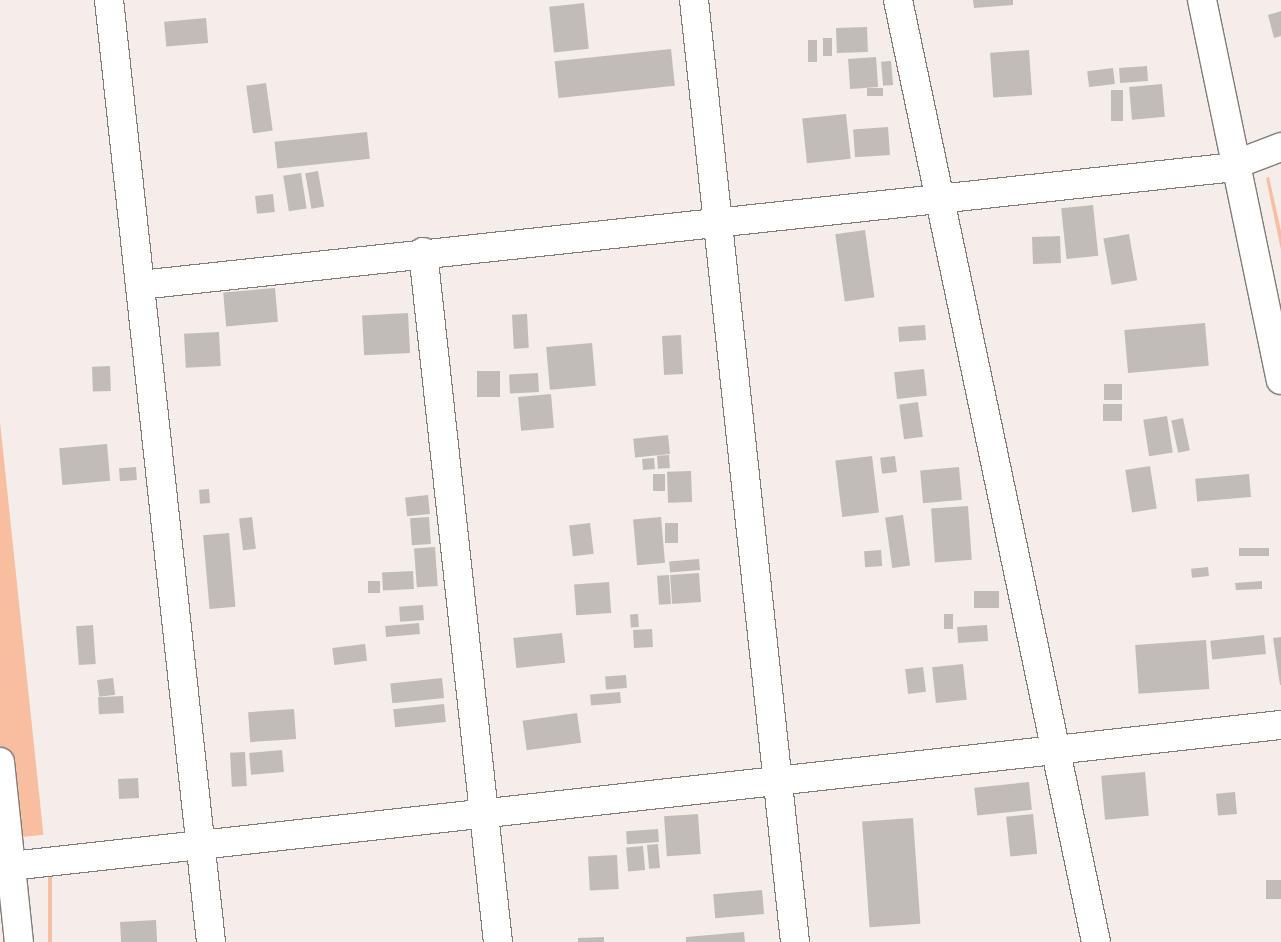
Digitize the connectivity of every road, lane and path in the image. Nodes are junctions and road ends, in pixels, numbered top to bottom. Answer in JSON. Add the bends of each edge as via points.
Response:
{"nodes":[{"id":1,"x":109,"y":0,"type":"edge"},
{"id":2,"x":694,"y":0,"type":"edge"},
{"id":3,"x":898,"y":0,"type":"edge"},
{"id":4,"x":1202,"y":0,"type":"edge"},
{"id":5,"x":1281,"y":147,"type":"edge"},
{"id":6,"x":1236,"y":164,"type":"junction"},
{"id":7,"x":940,"y":200,"type":"junction"},
{"id":8,"x":718,"y":223,"type":"junction"},
{"id":9,"x":423,"y":252,"type":"junction"},
{"id":10,"x":140,"y":285,"type":"junction"},
{"id":11,"x":1281,"y":380,"type":"edge"},
{"id":12,"x":1281,"y":725,"type":"edge"},
{"id":13,"x":1056,"y":751,"type":"junction"},
{"id":14,"x":0,"y":772,"type":"edge"},
{"id":15,"x":778,"y":781,"type":"junction"},
{"id":16,"x":484,"y":814,"type":"junction"},
{"id":17,"x":200,"y":845,"type":"junction"},
{"id":18,"x":11,"y":866,"type":"junction"},
{"id":19,"x":19,"y":942,"type":"edge"},
{"id":20,"x":211,"y":942,"type":"edge"},
{"id":21,"x":498,"y":942,"type":"edge"},
{"id":22,"x":795,"y":942,"type":"edge"},
{"id":23,"x":1096,"y":942,"type":"edge"}],
"edges":[{"from":1,"to":10,"type":"street"},
{"from":2,"to":8,"type":"street"},
{"from":3,"to":7,"type":"street"},
{"from":4,"to":6,"type":"street"},
{"from":5,"to":6,"type":"street"},
{"from":6,"to":7,"type":"street"},
{"from":6,"to":11,"type":"street"},
{"from":7,"to":8,"type":"street"},
{"from":7,"to":13,"type":"street"},
{"from":8,"to":9,"type":"street"},
{"from":8,"to":15,"type":"street"},
{"from":9,"to":10,"type":"street"},
{"from":9,"to":16,"type":"street"},
{"from":10,"to":17,"type":"street"},
{"from":12,"to":13,"type":"street"},
{"from":13,"to":15,"type":"street"},
{"from":13,"to":23,"type":"street"},
{"from":14,"to":18,"type":"street"},
{"from":15,"to":16,"type":"street"},
{"from":15,"to":22,"type":"street"},
{"from":16,"to":17,"type":"street"},
{"from":16,"to":21,"type":"street"},
{"from":17,"to":18,"type":"street"},
{"from":17,"to":20,"type":"street"},
{"from":18,"to":19,"type":"street"}]}
